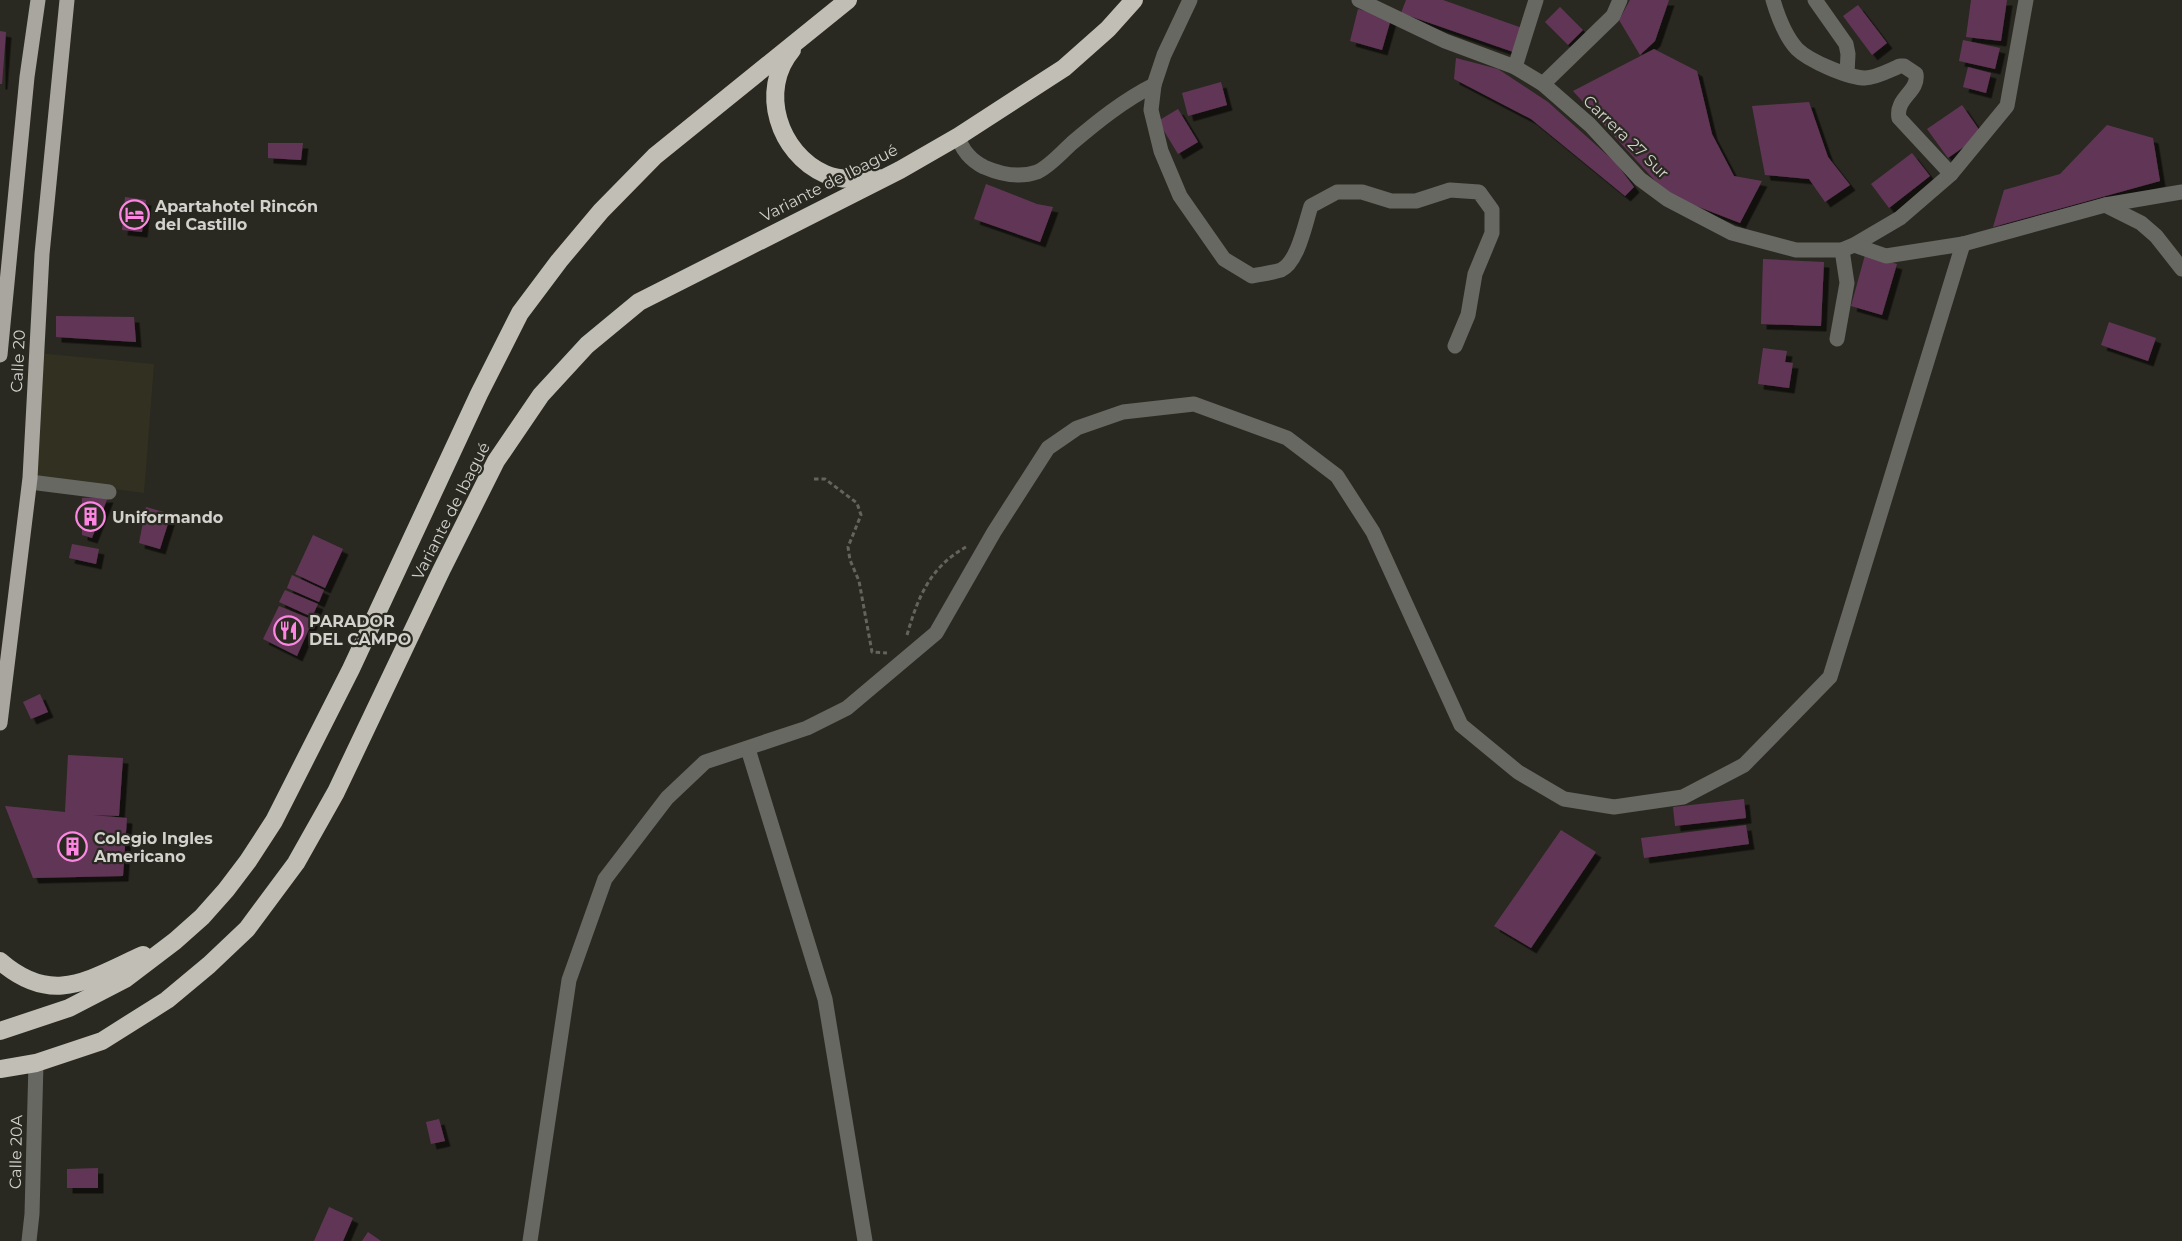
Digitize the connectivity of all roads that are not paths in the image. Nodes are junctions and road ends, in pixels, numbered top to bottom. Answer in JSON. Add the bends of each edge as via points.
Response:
{"nodes":[{"id":1,"x":38,"y":0,"type":"edge"},
{"id":2,"x":67,"y":0,"type":"edge"},
{"id":3,"x":848,"y":0,"type":"edge"},
{"id":4,"x":1134,"y":0,"type":"edge"},
{"id":5,"x":1190,"y":0,"type":"edge"},
{"id":6,"x":1359,"y":0,"type":"edge"},
{"id":7,"x":1536,"y":0,"type":"edge"},
{"id":8,"x":1620,"y":0,"type":"edge"},
{"id":9,"x":1773,"y":0,"type":"edge"},
{"id":10,"x":1815,"y":0,"type":"edge"},
{"id":11,"x":2026,"y":0,"type":"edge"},
{"id":12,"x":804,"y":36,"type":"junction"},
{"id":13,"x":1515,"y":68,"type":"junction"},
{"id":14,"x":1847,"y":74,"type":"junction"},
{"id":15,"x":1543,"y":84,"type":"junction"},
{"id":16,"x":1154,"y":85,"type":"junction"},
{"id":17,"x":958,"y":136,"type":"junction"},
{"id":18,"x":900,"y":170,"type":"junction"},
{"id":19,"x":1951,"y":174,"type":"junction"},
{"id":20,"x":2182,"y":192,"type":"edge"},
{"id":21,"x":2104,"y":206,"type":"junction"},
{"id":22,"x":1963,"y":244,"type":"junction"},
{"id":23,"x":1848,"y":248,"type":"junction"},
{"id":24,"x":2182,"y":269,"type":"edge"},
{"id":25,"x":4,"y":272,"type":"edge"},
{"id":26,"x":1837,"y":339,"type":"dead end"},
{"id":27,"x":1455,"y":346,"type":"dead end"},
{"id":28,"x":0,"y":355,"type":"edge"},
{"id":29,"x":30,"y":482,"type":"junction"},
{"id":30,"x":109,"y":492,"type":"dead end"},
{"id":31,"x":0,"y":723,"type":"edge"},
{"id":32,"x":748,"y":749,"type":"junction"},
{"id":33,"x":175,"y":941,"type":"junction"},
{"id":34,"x":0,"y":961,"type":"edge"},
{"id":35,"x":0,"y":1031,"type":"edge"},
{"id":36,"x":36,"y":1063,"type":"junction"},
{"id":37,"x":0,"y":1069,"type":"edge"},
{"id":38,"x":29,"y":1241,"type":"edge"},
{"id":39,"x":530,"y":1241,"type":"edge"},
{"id":40,"x":865,"y":1241,"type":"edge"}],
"edges":[{"from":1,"to":25,"type":"main road"},
{"from":2,"to":29,"type":"main road","name":"Calle 20","via":[[42,254]]},
{"from":3,"to":12,"type":"highway","name":"Variante de Ibagué"},
{"from":4,"to":17,"type":"highway","name":"Variante de Ibagué","via":[[1064,68]]},
{"from":5,"to":16,"type":"street"},
{"from":6,"to":13,"type":"street","name":"Carrera 27 Sur","via":[[1445,41]]},
{"from":7,"to":13,"type":"street"},
{"from":8,"to":15,"type":"street","via":[[1613,16]]},
{"from":9,"to":14,"type":"street","via":[[1781,24],[1798,50]]},
{"from":10,"to":14,"type":"street","via":[[1846,44]]},
{"from":11,"to":19,"type":"street","via":[[2007,106]]},
{"from":12,"to":18,"type":"highway","via":[[786,57],[776,83],[776,111],[784,138],[802,160],[826,174],[854,180]]},
{"from":12,"to":33,"type":"highway","name":"Variante de Ibagué","via":[[655,156],[601,211],[520,313],[351,669],[274,821],[226,890]]},
{"from":13,"to":15,"type":"street","name":"Carrera 27 Sur"},
{"from":14,"to":19,"type":"street","via":[[1865,78],[1904,66],[1916,75],[1916,82],[1898,107],[1899,118]]},
{"from":15,"to":23,"type":"street","name":"Carrera 27 Sur","via":[[1590,125],[1640,179],[1667,199],[1732,233],[1796,249]]},
{"from":16,"to":17,"type":"street","via":[[1110,113],[1039,171],[1020,175],[996,172],[975,163],[959,144]]},
{"from":16,"to":27,"type":"street","via":[[1151,110],[1161,151],[1180,196],[1224,259],[1252,276],[1282,269],[1299,249],[1311,206],[1337,192],[1362,192],[1391,201],[1416,201],[1450,190],[1479,192],[1492,210],[1492,233],[1475,274],[1468,315]]},
{"from":17,"to":18,"type":"highway","name":"Variante de Ibagué"},
{"from":18,"to":36,"type":"highway","name":"Variante de Ibagué","via":[[639,302],[587,345],[541,395],[496,461],[336,792],[296,863],[247,929],[209,965],[140,1019],[102,1041]]},
{"from":19,"to":23,"type":"street","via":[[1900,218]]},
{"from":20,"to":21,"type":"street","name":"Carrera 27 Sur"},
{"from":21,"to":22,"type":"street","name":"Carrera 27 Sur"},
{"from":21,"to":24,"type":"street","via":[[2140,223],[2156,236]]},
{"from":22,"to":23,"type":"street","name":"Carrera 27 Sur","via":[[1886,255]]},
{"from":22,"to":32,"type":"street","via":[[1830,677],[1744,765],[1683,797],[1614,807],[1564,799],[1518,772],[1461,725],[1373,532],[1337,476],[1287,438],[1194,404],[1123,412],[1077,428],[1048,448],[936,633],[848,708]]},
{"from":23,"to":26,"type":"street","via":[[1847,283]]},
{"from":25,"to":28,"type":"main road"},
{"from":29,"to":30,"type":"street"},
{"from":29,"to":31,"type":"main road","name":"Calle 20"},
{"from":32,"to":39,"type":"street","via":[[705,762],[667,798],[605,879],[569,980]]},
{"from":32,"to":40,"type":"street","via":[[825,999]]},
{"from":33,"to":34,"type":"highway","via":[[74,985],[39,984],[20,977]]},
{"from":33,"to":35,"type":"highway","name":"Variante de Ibagué","via":[[124,979],[69,1008]]},
{"from":36,"to":37,"type":"highway","name":"Variante de Ibagué"},
{"from":36,"to":38,"type":"street","name":"Calle 20A"}]}
